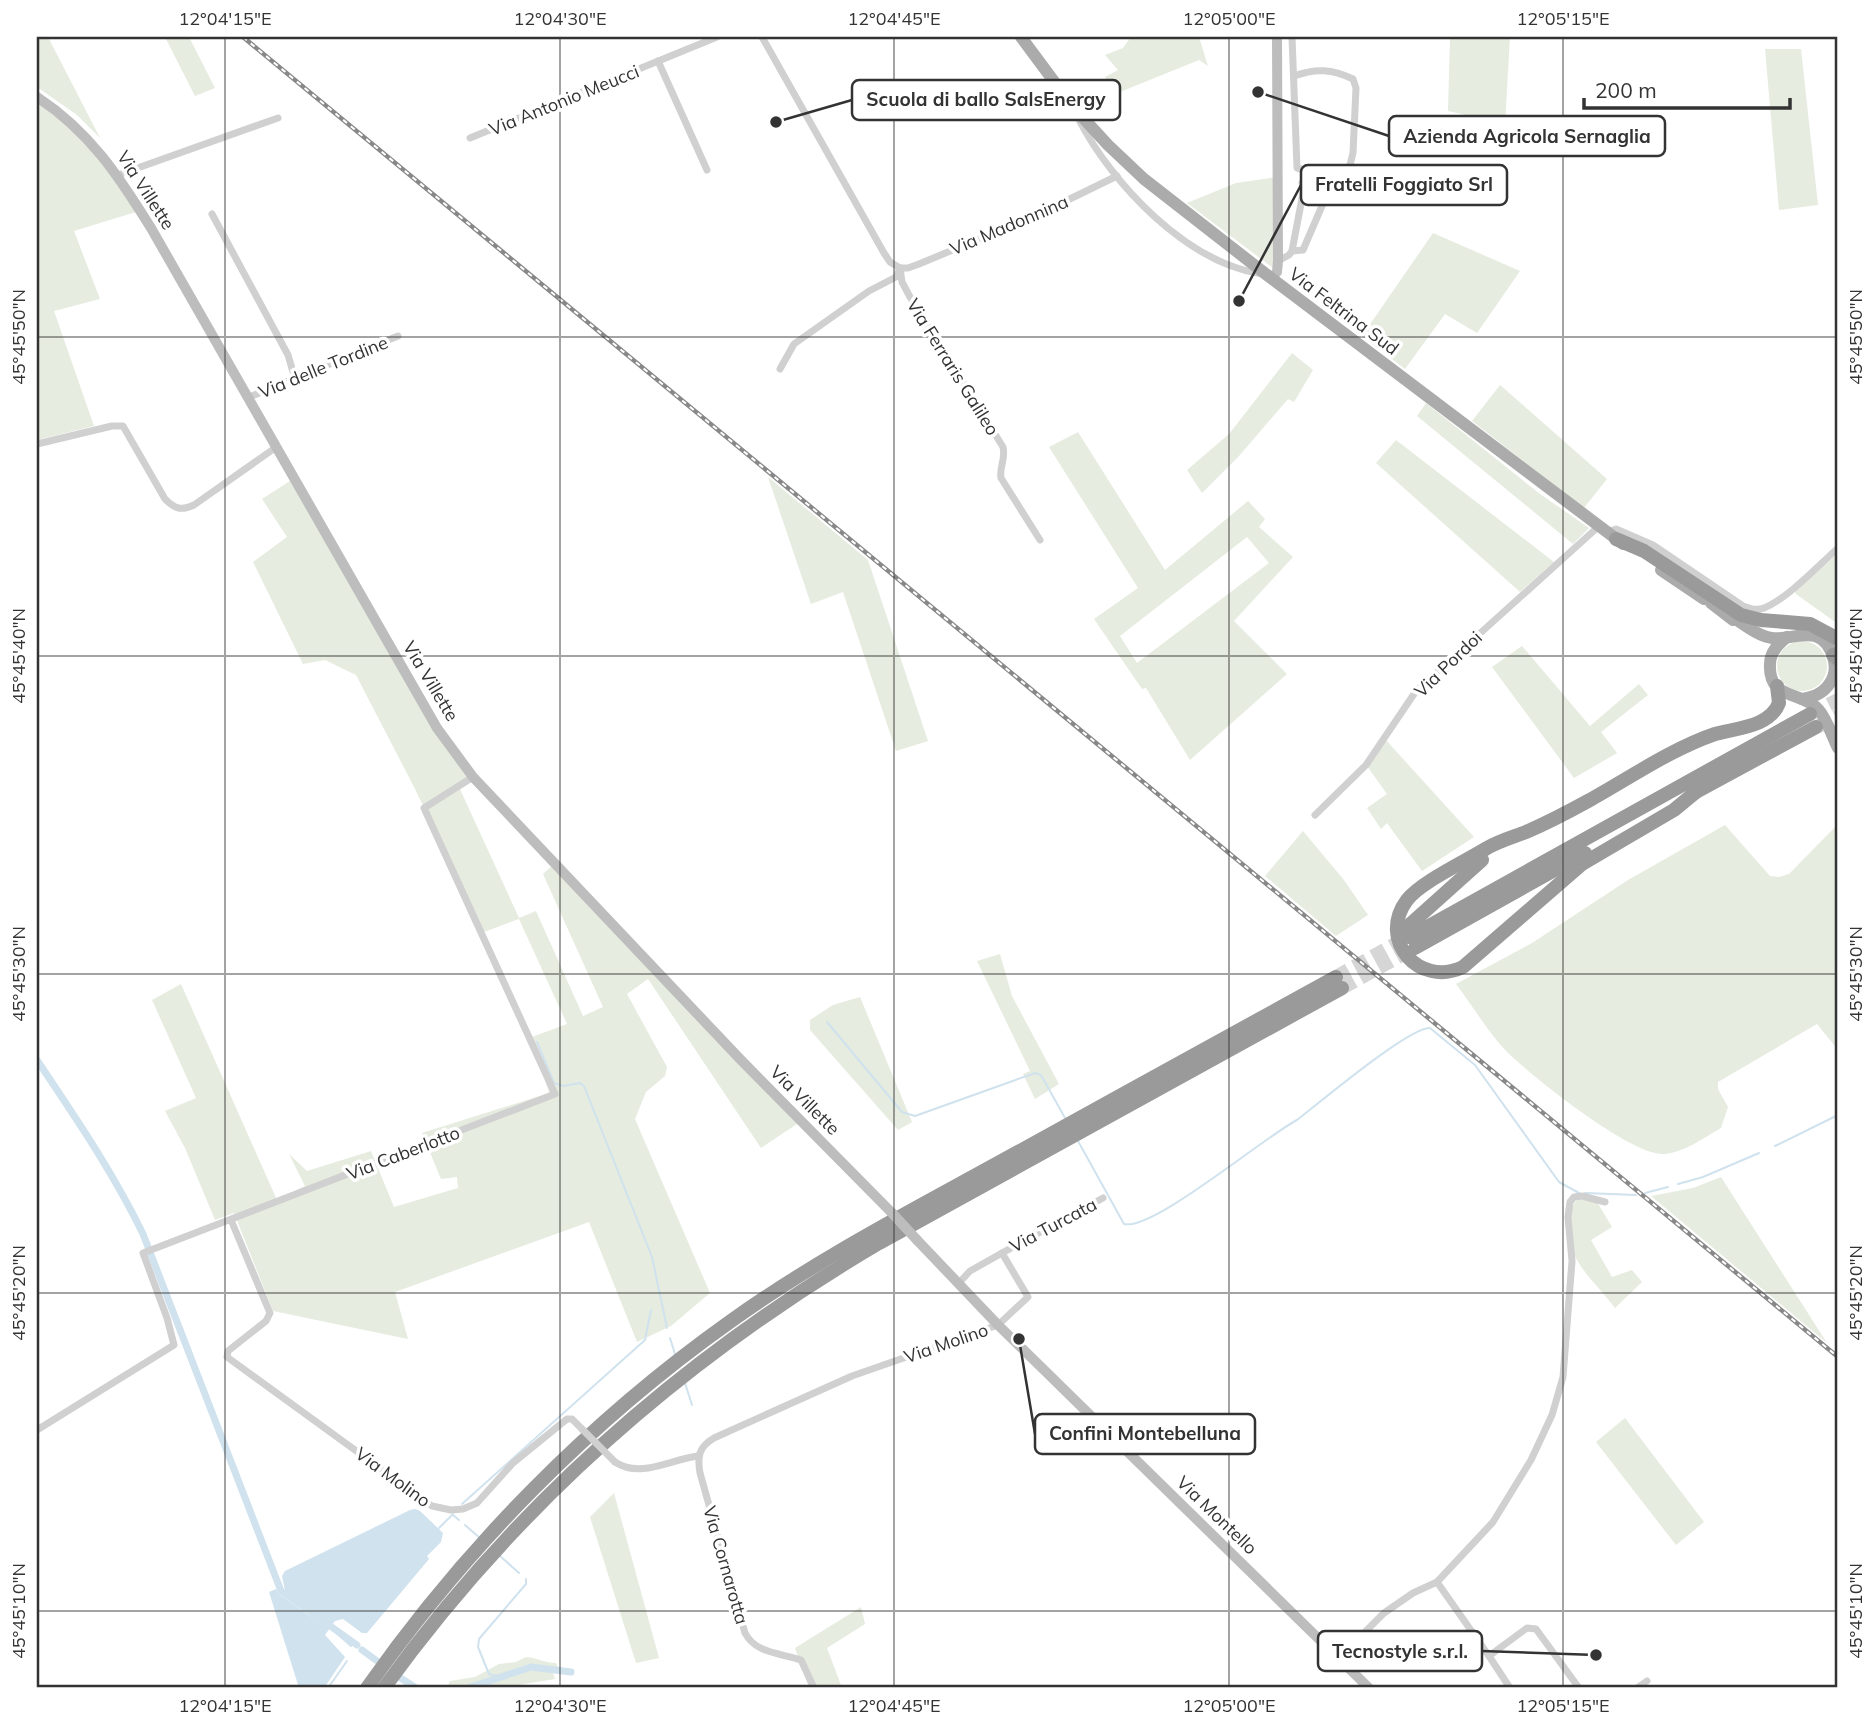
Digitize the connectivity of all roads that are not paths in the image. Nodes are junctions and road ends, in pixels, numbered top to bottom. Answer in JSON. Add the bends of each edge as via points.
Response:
{"nodes":[{"id":1,"x":717,"y":37,"type":"edge"},
{"id":2,"x":762,"y":37,"type":"edge"},
{"id":3,"x":1021,"y":37,"type":"edge"},
{"id":4,"x":1277,"y":37,"type":"edge"},
{"id":5,"x":1292,"y":37,"type":"edge"},
{"id":6,"x":658,"y":61,"type":"junction"},
{"id":7,"x":1294,"y":76,"type":"junction"},
{"id":8,"x":37,"y":97,"type":"edge"},
{"id":9,"x":1073,"y":107,"type":"junction"},
{"id":10,"x":278,"y":118,"type":"dead end"},
{"id":11,"x":470,"y":138,"type":"dead end"},
{"id":12,"x":707,"y":170,"type":"dead end"},
{"id":13,"x":1308,"y":171,"type":"junction"},
{"id":14,"x":118,"y":175,"type":"junction"},
{"id":15,"x":1117,"y":177,"type":"junction"},
{"id":16,"x":1334,"y":178,"type":"junction"},
{"id":17,"x":212,"y":214,"type":"dead end"},
{"id":18,"x":1292,"y":251,"type":"junction"},
{"id":19,"x":1278,"y":261,"type":"junction"},
{"id":20,"x":900,"y":268,"type":"junction"},
{"id":21,"x":1269,"y":277,"type":"junction"},
{"id":22,"x":398,"y":336,"type":"dead end"},
{"id":23,"x":780,"y":369,"type":"dead end"},
{"id":24,"x":295,"y":379,"type":"junction"},
{"id":25,"x":247,"y":398,"type":"junction"},
{"id":26,"x":37,"y":444,"type":"edge"},
{"id":27,"x":275,"y":447,"type":"junction"},
{"id":28,"x":1607,"y":533,"type":"junction"},
{"id":29,"x":1040,"y":540,"type":"dead end"},
{"id":30,"x":1838,"y":548,"type":"edge"},
{"id":31,"x":1711,"y":603,"type":"junction"},
{"id":32,"x":1787,"y":637,"type":"junction"},
{"id":33,"x":1838,"y":639,"type":"edge"},
{"id":34,"x":1835,"y":657,"type":"edge"},
{"id":35,"x":1771,"y":658,"type":"junction"},
{"id":36,"x":1777,"y":686,"type":"junction"},
{"id":37,"x":1826,"y":688,"type":"junction"},
{"id":38,"x":1802,"y":699,"type":"junction"},
{"id":39,"x":1838,"y":736,"type":"edge"},
{"id":40,"x":1838,"y":748,"type":"edge"},
{"id":41,"x":473,"y":777,"type":"junction"},
{"id":42,"x":1697,"y":791,"type":"junction"},
{"id":43,"x":1315,"y":816,"type":"dead end"},
{"id":44,"x":1524,"y":832,"type":"junction"},
{"id":45,"x":1410,"y":938,"type":"junction"},
{"id":46,"x":1103,"y":1198,"type":"dead end"},
{"id":47,"x":1605,"y":1202,"type":"dead end"},
{"id":48,"x":892,"y":1213,"type":"joint"},
{"id":49,"x":230,"y":1220,"type":"junction"},
{"id":50,"x":1002,"y":1253,"type":"junction"},
{"id":51,"x":958,"y":1284,"type":"junction"},
{"id":52,"x":998,"y":1325,"type":"junction"},
{"id":53,"x":37,"y":1430,"type":"edge"},
{"id":54,"x":698,"y":1456,"type":"junction"},
{"id":55,"x":1437,"y":1582,"type":"junction"},
{"id":56,"x":1489,"y":1656,"type":"junction"},
{"id":57,"x":1342,"y":1662,"type":"junction"},
{"id":58,"x":1647,"y":1681,"type":"dead end"},
{"id":59,"x":366,"y":1688,"type":"edge"},
{"id":60,"x":384,"y":1688,"type":"edge"},
{"id":61,"x":814,"y":1688,"type":"edge"},
{"id":62,"x":1369,"y":1688,"type":"edge"},
{"id":63,"x":1510,"y":1688,"type":"edge"},
{"id":64,"x":1579,"y":1688,"type":"edge"},
{"id":65,"x":1637,"y":1688,"type":"edge"}],
"edges":[{"from":1,"to":6,"type":"street","name":"Via Antonio Meucci"},
{"from":2,"to":20,"type":"street","name":"Via Ferraris Galileo","via":[[884,253]]},
{"from":3,"to":9,"type":"main road","name":"Via Feltrina Sud"},
{"from":4,"to":19,"type":"street"},
{"from":5,"to":7,"type":"street"},
{"from":6,"to":11,"type":"street","name":"Via Antonio Meucci"},
{"from":6,"to":12,"type":"street","name":"Via Antonio Meucci"},
{"from":7,"to":13,"type":"street","via":[[1297,168]]},
{"from":7,"to":16,"type":"street","via":[[1322,69],[1353,79],[1353,153],[1346,181]]},
{"from":8,"to":14,"type":"street","name":"Via Villette","via":[[84,133]]},
{"from":9,"to":15,"type":"street"},
{"from":9,"to":21,"type":"main road","name":"Via Feltrina Sud","via":[[1144,179]]},
{"from":10,"to":14,"type":"street"},
{"from":13,"to":16,"type":"street"},
{"from":13,"to":18,"type":"street"},
{"from":14,"to":25,"type":"street","name":"Via Villette"},
{"from":15,"to":20,"type":"street","name":"Via Madonnina","via":[[1039,214]]},
{"from":15,"to":21,"type":"street","via":[[1168,231],[1218,262]]},
{"from":16,"to":18,"type":"street","via":[[1303,250]]},
{"from":17,"to":24,"type":"street","via":[[288,355]]},
{"from":18,"to":19,"type":"street"},
{"from":19,"to":21,"type":"street","via":[[1277,272]]},
{"from":20,"to":23,"type":"street","via":[[893,279],[794,344]]},
{"from":20,"to":29,"type":"street","name":"Via Ferraris Galileo","via":[[910,297],[1003,447],[1001,478]]},
{"from":21,"to":28,"type":"main road","name":"Via Feltrina Sud"},
{"from":22,"to":24,"type":"street","name":"Via delle Tordine"},
{"from":24,"to":25,"type":"street","name":"Via delle Tordine"},
{"from":25,"to":27,"type":"street","name":"Via Villette"},
{"from":26,"to":27,"type":"street","via":[[123,426],[165,499],[180,510],[194,505]]},
{"from":27,"to":41,"type":"street","name":"Via Villette","via":[[437,728]]},
{"from":28,"to":30,"type":"street","name":"Via Feltrina Sud","via":[[1616,529],[1653,545],[1754,610],[1789,592]]},
{"from":28,"to":31,"type":"main road","name":"Via Feltrina Sud"},
{"from":28,"to":33,"type":"highway","via":[[1644,551],[1741,615],[1810,624]]},
{"from":28,"to":43,"type":"street","name":"Via Pordoi","via":[[1416,691],[1366,765]]},
{"from":31,"to":32,"type":"main road","name":"Via Feltrina Sud","via":[[1762,635]]},
{"from":31,"to":35,"type":"main road","name":"Via Feltrina Sud","via":[[1758,640]]},
{"from":32,"to":34,"type":"main road","name":"Via Feltrina Sud","via":[[1818,638]]},
{"from":32,"to":35,"type":"main road"},
{"from":34,"to":37,"type":"main road","name":"Via Feltrina Sud","via":[[1835,672]]},
{"from":35,"to":36,"type":"main road","name":"Via Feltrina Sud","via":[[1771,675]]},
{"from":36,"to":38,"type":"main road"},
{"from":36,"to":44,"type":"highway","via":[[1778,706],[1768,718],[1698,741]]},
{"from":37,"to":38,"type":"main road"},
{"from":37,"to":39,"type":"main road","name":"Via Feltrina Sud","via":[[1824,706]]},
{"from":38,"to":40,"type":"main road","via":[[1818,710]]},
{"from":41,"to":48,"type":"street","name":"Via Villette"},
{"from":41,"to":49,"type":"street","name":"Via Caberlotto","via":[[424,808],[555,1094]]},
{"from":42,"to":44,"type":"highway","via":[[1674,810],[1582,864],[1466,965],[1440,973],[1415,964],[1402,949],[1398,932],[1407,900],[1488,847]]},
{"from":42,"to":45,"type":"highway"},
{"from":42,"to":45,"type":"highway","via":[[1815,725]]},
{"from":44,"to":45,"type":"highway","via":[[1475,865]]},
{"from":46,"to":50,"type":"street","name":"Via Turcata"},
{"from":47,"to":55,"type":"street","via":[[1574,1197],[1569,1208],[1572,1261],[1563,1377],[1552,1415],[1493,1522]]},
{"from":48,"to":51,"type":"street","name":"Via Montello","bridge":true},
{"from":49,"to":53,"type":"street","name":"Via Caberlotto","via":[[144,1253],[174,1345]]},
{"from":49,"to":54,"type":"street","name":"Via Molino","bridge":true,"via":[[270,1313],[227,1357],[432,1506],[451,1510],[477,1503],[513,1463],[567,1419],[615,1462],[631,1469]]},
{"from":50,"to":51,"type":"street","name":"Via Turcata","via":[[970,1271]]},
{"from":50,"to":52,"type":"street","name":"Via Turcata","via":[[1028,1297]]},
{"from":51,"to":52,"type":"street","name":"Via Montello"},
{"from":52,"to":54,"type":"street","name":"Via Molino","via":[[852,1376],[714,1438],[702,1446]]},
{"from":52,"to":57,"type":"street","name":"Via Montello"},
{"from":54,"to":61,"type":"street","name":"Via Cornarotta","via":[[745,1633],[759,1648],[802,1660]]},
{"from":55,"to":56,"type":"street"},
{"from":55,"to":57,"type":"street","via":[[1384,1614]]},
{"from":56,"to":63,"type":"street"},
{"from":56,"to":64,"type":"street","via":[[1527,1628],[1536,1629]]},
{"from":57,"to":62,"type":"street","name":"Via Montello"},
{"from":58,"to":65,"type":"street"},
{"from":59,"to":60,"type":"highway","via":[[431,1603],[514,1508],[595,1431],[754,1305],[817,1264],[1337,979],[871,1248],[719,1348],[608,1439],[543,1500],[453,1599]]}]}
